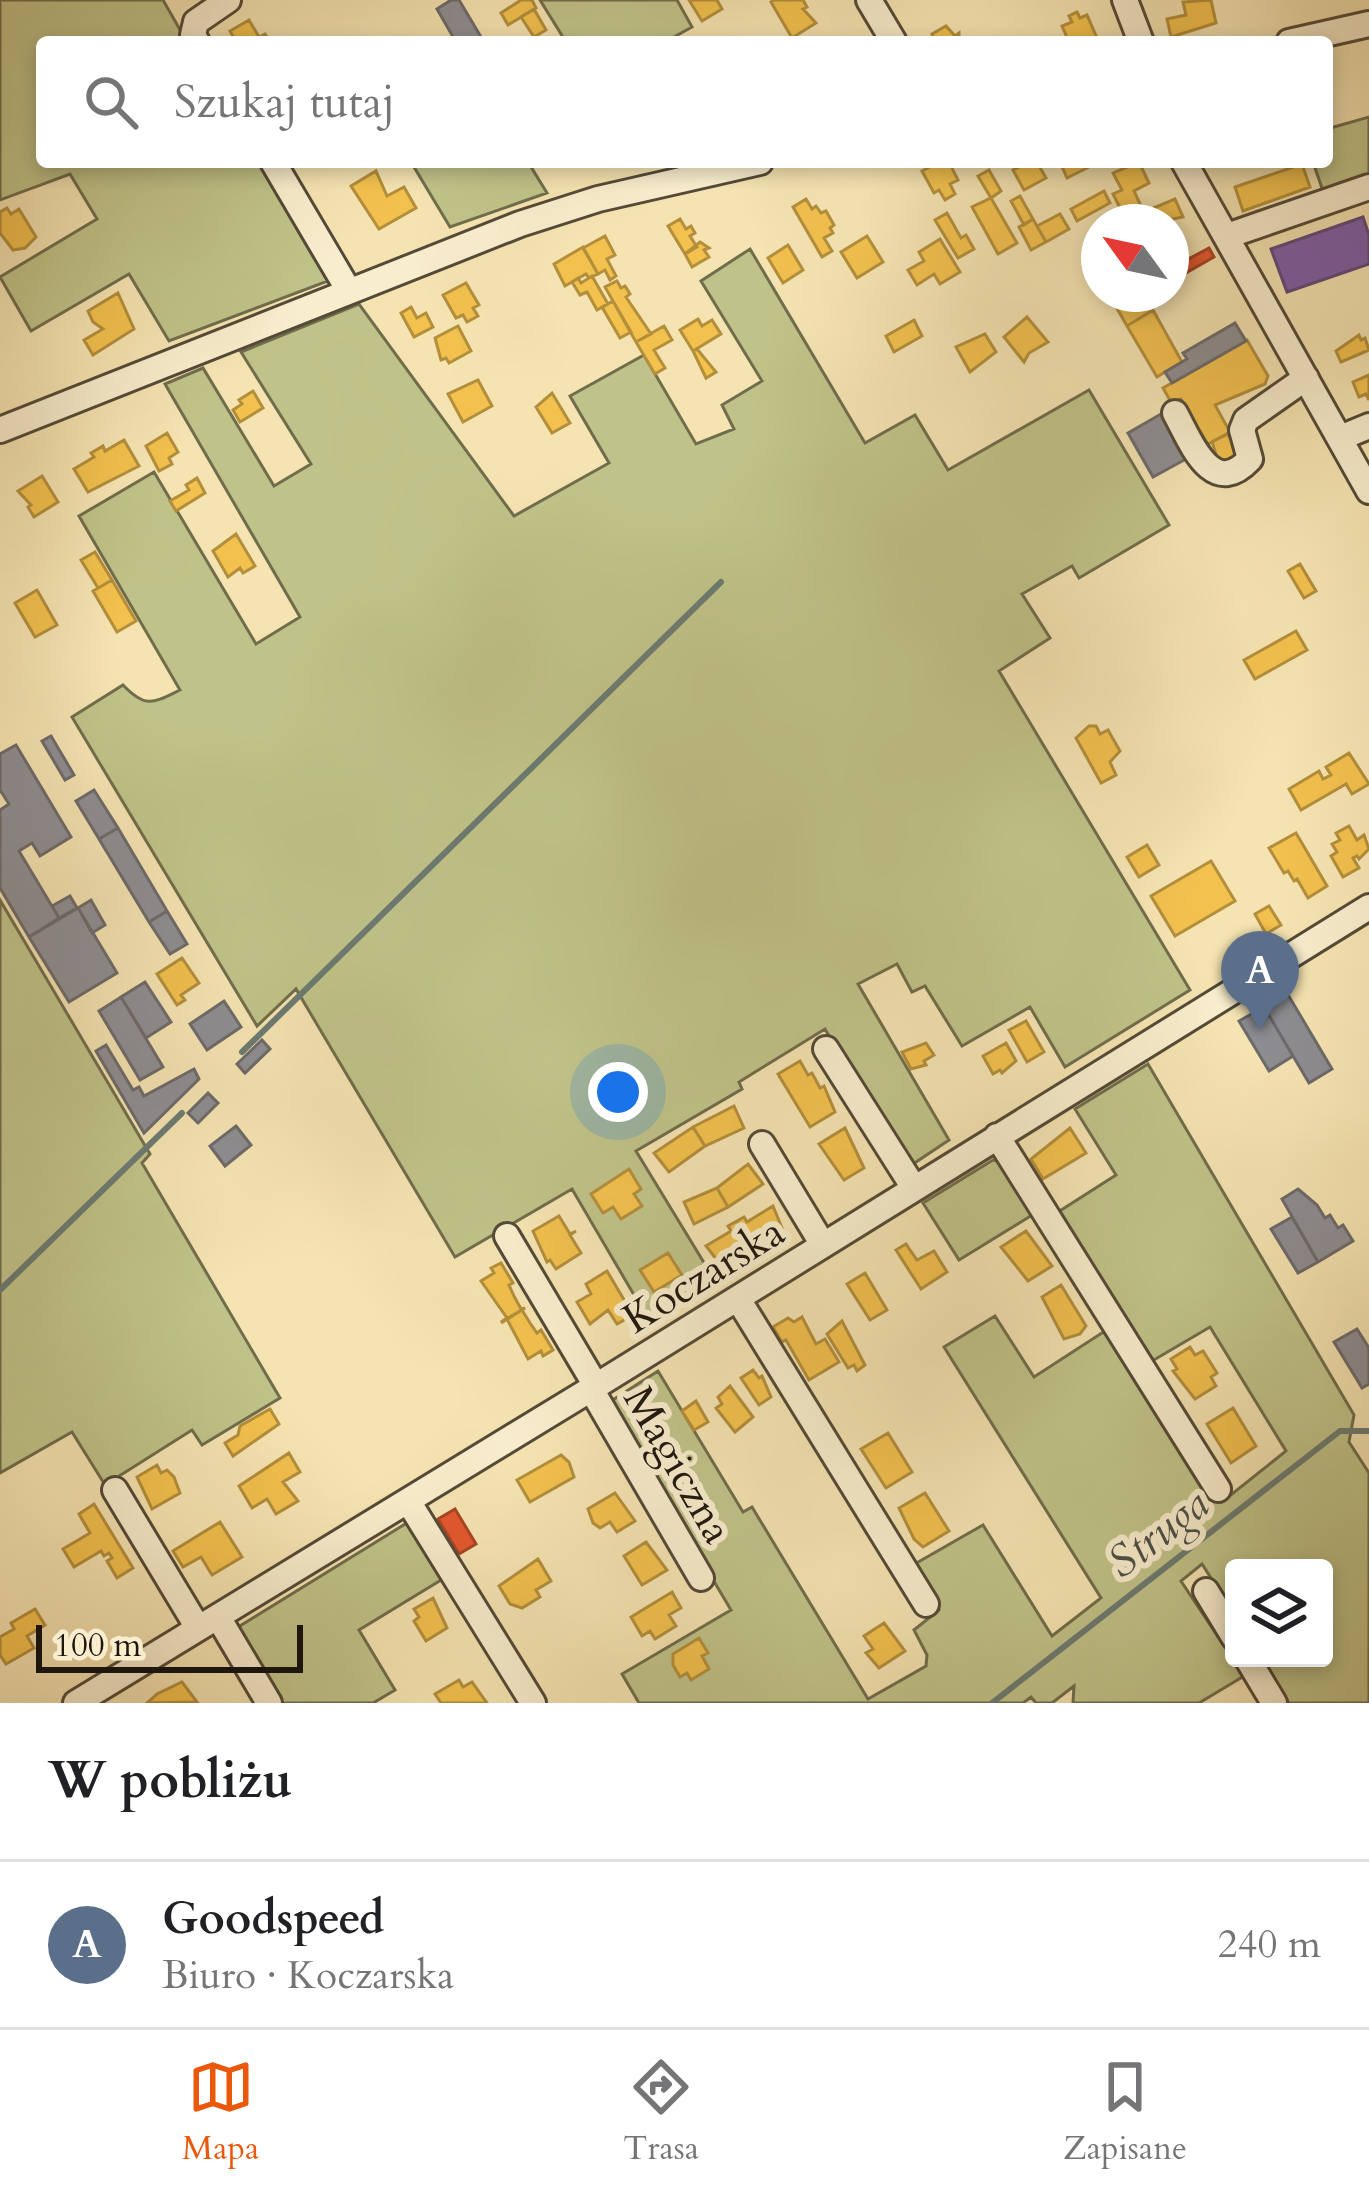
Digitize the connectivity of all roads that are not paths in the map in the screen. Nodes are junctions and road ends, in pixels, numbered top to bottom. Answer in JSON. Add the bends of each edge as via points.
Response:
{"nodes":[{"id":1,"x":228,"y":0,"type":"edge"},
{"id":2,"x":869,"y":0,"type":"edge"},
{"id":3,"x":1125,"y":0,"type":"edge"},
{"id":4,"x":1369,"y":24,"type":"edge"},
{"id":5,"x":195,"y":36,"type":"edge"},
{"id":6,"x":890,"y":36,"type":"edge"},
{"id":7,"x":1139,"y":36,"type":"edge"},
{"id":8,"x":1316,"y":36,"type":"edge"},
{"id":9,"x":277,"y":168,"type":"edge"},
{"id":10,"x":734,"y":168,"type":"edge"},
{"id":11,"x":1187,"y":168,"type":"edge"},
{"id":12,"x":1369,"y":188,"type":"edge"},
{"id":13,"x":1227,"y":236,"type":"junction"},
{"id":14,"x":350,"y":291,"type":"junction"},
{"id":15,"x":1306,"y":378,"type":"junction"},
{"id":16,"x":1175,"y":413,"type":"dead end"},
{"id":17,"x":1369,"y":426,"type":"edge"},
{"id":18,"x":0,"y":430,"type":"edge"},
{"id":19,"x":1340,"y":439,"type":"junction"},
{"id":20,"x":1369,"y":491,"type":"edge"},
{"id":21,"x":1369,"y":907,"type":"edge"},
{"id":22,"x":826,"y":1049,"type":"dead end"},
{"id":23,"x":998,"y":1136,"type":"junction"},
{"id":24,"x":762,"y":1144,"type":"dead end"},
{"id":25,"x":914,"y":1188,"type":"junction"},
{"id":26,"x":507,"y":1236,"type":"dead end"},
{"id":27,"x":823,"y":1245,"type":"junction"},
{"id":28,"x":738,"y":1298,"type":"junction"},
{"id":29,"x":593,"y":1388,"type":"junction"},
{"id":30,"x":1219,"y":1489,"type":"dead end"},
{"id":31,"x":116,"y":1490,"type":"dead end"},
{"id":32,"x":408,"y":1501,"type":"junction"},
{"id":33,"x":700,"y":1578,"type":"dead end"},
{"id":34,"x":1205,"y":1591,"type":"dead end"},
{"id":35,"x":926,"y":1604,"type":"dead end"},
{"id":36,"x":208,"y":1623,"type":"junction"},
{"id":37,"x":1225,"y":1623,"type":"edge"},
{"id":38,"x":1252,"y":1667,"type":"edge"},
{"id":39,"x":114,"y":1693,"type":"edge"},
{"id":40,"x":76,"y":1703,"type":"edge"},
{"id":41,"x":269,"y":1703,"type":"edge"},
{"id":42,"x":533,"y":1703,"type":"edge"},
{"id":43,"x":1274,"y":1703,"type":"edge"}],
"edges":[{"from":1,"to":5,"type":"street","via":[[201,16]]},
{"from":2,"to":6,"type":"street"},
{"from":3,"to":7,"type":"street"},
{"from":4,"to":8,"type":"street"},
{"from":9,"to":14,"type":"street"},
{"from":10,"to":14,"type":"street","via":[[520,224]]},
{"from":11,"to":13,"type":"street"},
{"from":12,"to":13,"type":"street"},
{"from":13,"to":15,"type":"street"},
{"from":14,"to":18,"type":"street"},
{"from":15,"to":16,"type":"street","via":[[1246,420],[1250,459],[1234,473],[1202,463]]},
{"from":15,"to":19,"type":"street"},
{"from":17,"to":19,"type":"street"},
{"from":19,"to":20,"type":"street"},
{"from":21,"to":23,"type":"street","name":"Koczarska"},
{"from":22,"to":25,"type":"street"},
{"from":23,"to":25,"type":"street","name":"Koczarska"},
{"from":23,"to":30,"type":"street"},
{"from":24,"to":27,"type":"street"},
{"from":25,"to":27,"type":"street","name":"Koczarska"},
{"from":26,"to":29,"type":"street","name":"Magiczna"},
{"from":27,"to":28,"type":"street","name":"Koczarska"},
{"from":28,"to":29,"type":"street","name":"Koczarska"},
{"from":28,"to":35,"type":"street"},
{"from":29,"to":32,"type":"street","name":"Koczarska"},
{"from":29,"to":33,"type":"street","name":"Magiczna"},
{"from":31,"to":36,"type":"street"},
{"from":32,"to":36,"type":"street","name":"Koczarska"},
{"from":32,"to":42,"type":"street"},
{"from":34,"to":37,"type":"street"},
{"from":36,"to":39,"type":"street","name":"Koczarska"},
{"from":36,"to":41,"type":"street"},
{"from":38,"to":43,"type":"street"},
{"from":39,"to":40,"type":"street","name":"Koczarska"}]}
